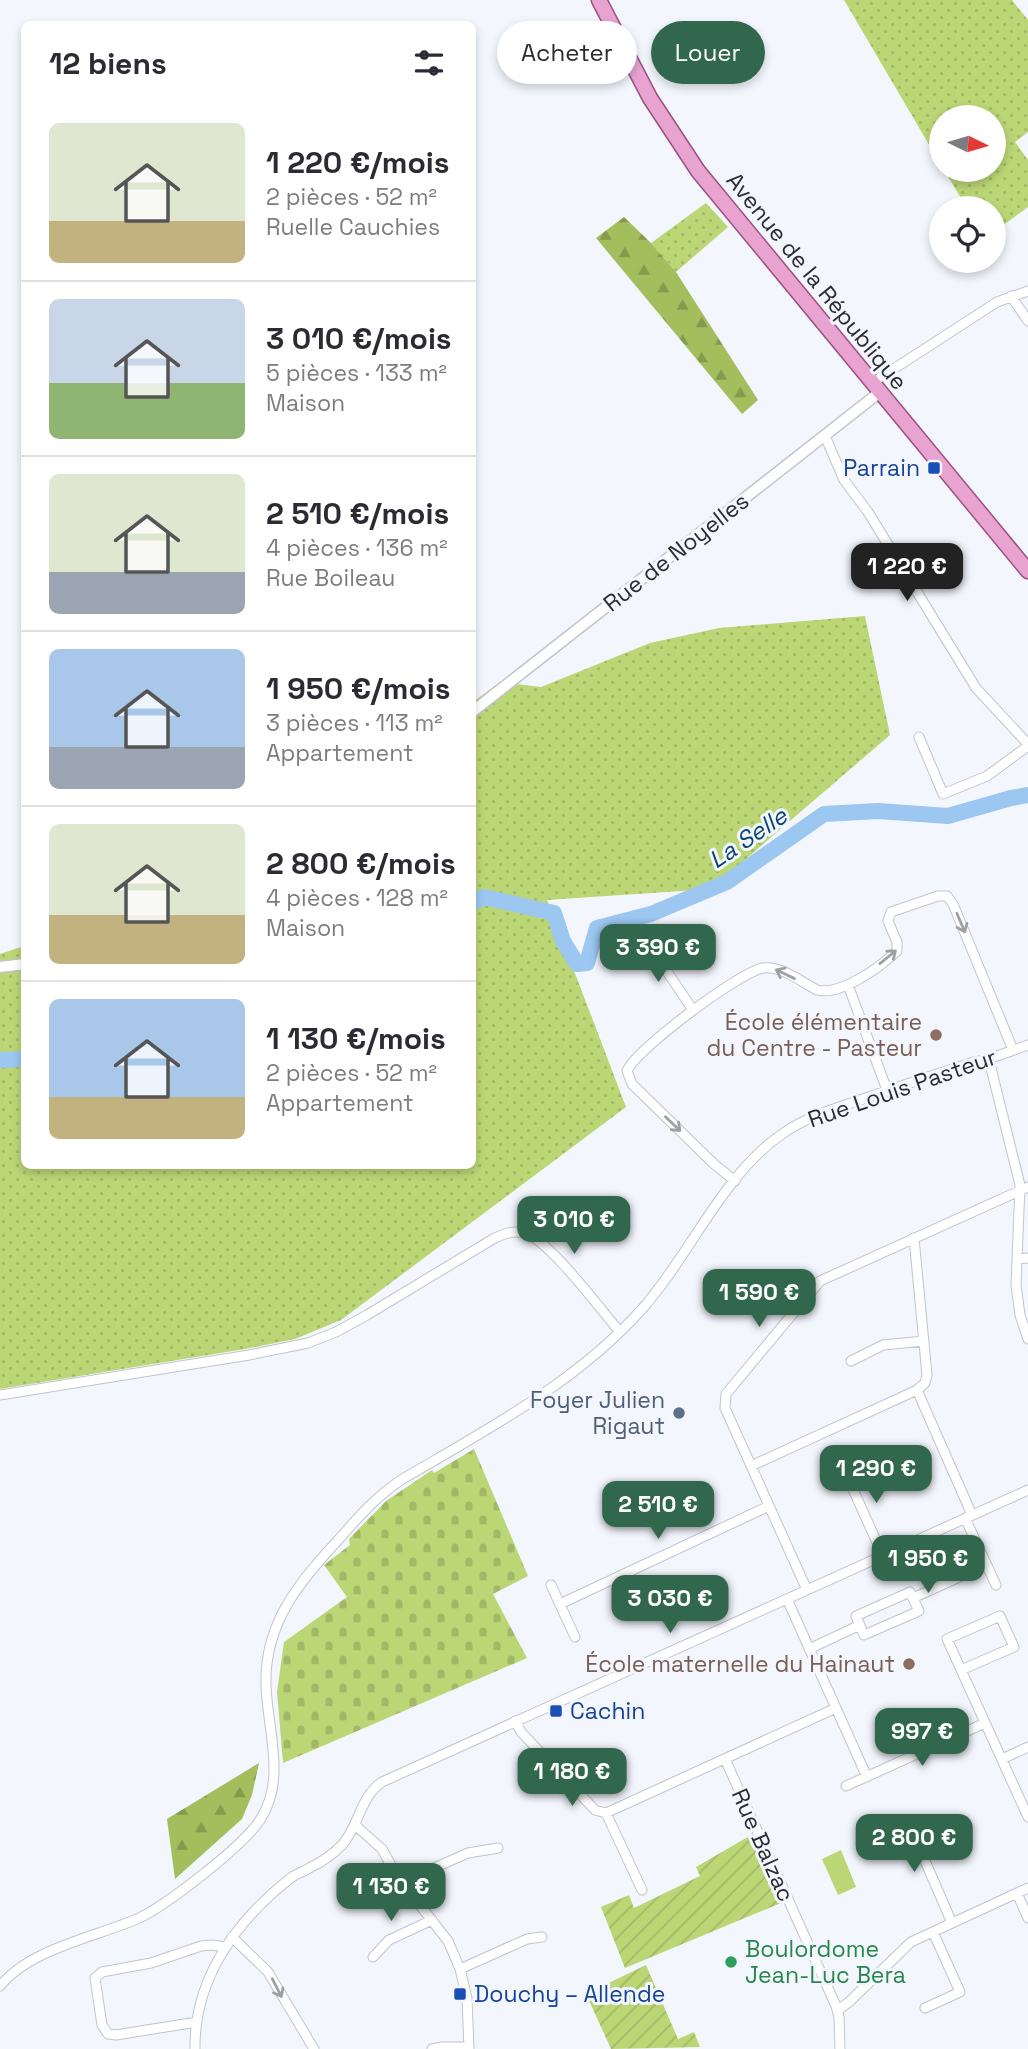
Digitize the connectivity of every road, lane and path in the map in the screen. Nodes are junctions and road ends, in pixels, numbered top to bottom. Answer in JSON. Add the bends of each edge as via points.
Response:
{"nodes":[{"id":1,"x":599,"y":0,"type":"edge"},
{"id":2,"x":1028,"y":291,"type":"edge"},
{"id":3,"x":1011,"y":296,"type":"junction"},
{"id":4,"x":1028,"y":321,"type":"edge"},
{"id":5,"x":876,"y":388,"type":"junction"},
{"id":6,"x":825,"y":436,"type":"junction"},
{"id":7,"x":1028,"y":571,"type":"edge"},
{"id":8,"x":476,"y":709,"type":"edge"},
{"id":9,"x":919,"y":737,"type":"dead end"},
{"id":10,"x":1028,"y":745,"type":"edge"},
{"id":11,"x":647,"y":942,"type":"dead end"},
{"id":12,"x":21,"y":964,"type":"edge"},
{"id":13,"x":0,"y":967,"type":"edge"},
{"id":14,"x":848,"y":985,"type":"junction"},
{"id":15,"x":694,"y":1010,"type":"junction"},
{"id":16,"x":1028,"y":1045,"type":"edge"},
{"id":17,"x":1013,"y":1050,"type":"junction"},
{"id":18,"x":989,"y":1060,"type":"junction"},
{"id":19,"x":887,"y":1090,"type":"junction"},
{"id":20,"x":735,"y":1181,"type":"junction"},
{"id":21,"x":1024,"y":1188,"type":"edge"},
{"id":22,"x":914,"y":1238,"type":"junction"},
{"id":23,"x":1028,"y":1258,"type":"edge"},
{"id":24,"x":1017,"y":1259,"type":"junction"},
{"id":25,"x":620,"y":1332,"type":"junction"},
{"id":26,"x":1028,"y":1339,"type":"edge"},
{"id":27,"x":924,"y":1341,"type":"junction"},
{"id":28,"x":851,"y":1361,"type":"dead end"},
{"id":29,"x":917,"y":1390,"type":"junction"},
{"id":30,"x":0,"y":1395,"type":"edge"},
{"id":31,"x":751,"y":1466,"type":"junction"},
{"id":32,"x":850,"y":1483,"type":"dead end"},
{"id":33,"x":1028,"y":1490,"type":"edge"},
{"id":34,"x":769,"y":1506,"type":"junction"},
{"id":35,"x":969,"y":1516,"type":"junction"},
{"id":36,"x":883,"y":1556,"type":"junction"},
{"id":37,"x":986,"y":1565,"type":"junction"},
{"id":38,"x":551,"y":1585,"type":"dead end"},
{"id":39,"x":996,"y":1585,"type":"dead end"},
{"id":40,"x":807,"y":1590,"type":"junction"},
{"id":41,"x":913,"y":1598,"type":"junction"},
{"id":42,"x":787,"y":1599,"type":"junction"},
{"id":43,"x":560,"y":1604,"type":"junction"},
{"id":44,"x":860,"y":1625,"type":"junction"},
{"id":45,"x":575,"y":1637,"type":"dead end"},
{"id":46,"x":809,"y":1649,"type":"junction"},
{"id":47,"x":961,"y":1670,"type":"junction"},
{"id":48,"x":836,"y":1708,"type":"junction"},
{"id":49,"x":515,"y":1721,"type":"junction"},
{"id":50,"x":985,"y":1723,"type":"junction"},
{"id":51,"x":1028,"y":1747,"type":"edge"},
{"id":52,"x":725,"y":1759,"type":"junction"},
{"id":53,"x":1002,"y":1759,"type":"junction"},
{"id":54,"x":867,"y":1777,"type":"junction"},
{"id":55,"x":846,"y":1787,"type":"dead end"},
{"id":56,"x":606,"y":1812,"type":"junction"},
{"id":57,"x":1028,"y":1817,"type":"edge"},
{"id":58,"x":355,"y":1825,"type":"junction"},
{"id":59,"x":941,"y":1846,"type":"dead end"},
{"id":60,"x":498,"y":1848,"type":"dead end"},
{"id":61,"x":402,"y":1882,"type":"junction"},
{"id":62,"x":1028,"y":1888,"type":"edge"},
{"id":63,"x":642,"y":1890,"type":"dead end"},
{"id":64,"x":1017,"y":1893,"type":"junction"},
{"id":65,"x":1028,"y":1918,"type":"edge"},
{"id":66,"x":432,"y":1920,"type":"junction"},
{"id":67,"x":952,"y":1923,"type":"junction"},
{"id":68,"x":933,"y":1932,"type":"junction"},
{"id":69,"x":232,"y":1937,"type":"junction"},
{"id":70,"x":542,"y":1937,"type":"dead end"},
{"id":71,"x":225,"y":1947,"type":"junction"},
{"id":72,"x":373,"y":1957,"type":"dead end"},
{"id":73,"x":460,"y":1969,"type":"junction"},
{"id":74,"x":0,"y":1986,"type":"edge"},
{"id":75,"x":925,"y":2008,"type":"dead end"},
{"id":76,"x":838,"y":2010,"type":"junction"},
{"id":77,"x":197,"y":2022,"type":"junction"},
{"id":78,"x":469,"y":2048,"type":"edge"},
{"id":79,"x":195,"y":2049,"type":"edge"},
{"id":80,"x":314,"y":2049,"type":"edge"},
{"id":81,"x":432,"y":2049,"type":"edge"},
{"id":82,"x":839,"y":2049,"type":"edge"}],
"edges":[{"from":1,"to":5,"type":"main road","name":"Avenue de la République","via":[[650,98],[690,160]]},
{"from":2,"to":3,"type":"street"},
{"from":3,"to":4,"type":"street"},
{"from":3,"to":5,"type":"street","via":[[985,309]]},
{"from":5,"to":6,"type":"street","name":"Rue de Noyelles"},
{"from":5,"to":7,"type":"main road","name":"Avenue de la République"},
{"from":6,"to":8,"type":"street","name":"Rue de Noyelles"},
{"from":6,"to":10,"type":"street","via":[[844,480],[976,688]]},
{"from":9,"to":10,"type":"street","via":[[943,794],[987,776]]},
{"from":11,"to":15,"type":"street"},
{"from":12,"to":13,"type":"street"},
{"from":14,"to":15,"type":"street","one_way":true,"via":[[821,991],[764,967]]},
{"from":14,"to":17,"type":"street","one_way":true,"via":[[897,951],[889,915],[938,896],[947,897]]},
{"from":14,"to":19,"type":"street"},
{"from":15,"to":20,"type":"street","one_way":true,"via":[[633,1061],[627,1074],[632,1084]]},
{"from":16,"to":17,"type":"street","name":"Rue Louis Pasteur"},
{"from":17,"to":18,"type":"street","name":"Rue Louis Pasteur"},
{"from":18,"to":19,"type":"street","name":"Rue Louis Pasteur"},
{"from":18,"to":21,"type":"street"},
{"from":19,"to":20,"type":"street","name":"Rue Louis Pasteur","via":[[786,1131]]},
{"from":20,"to":25,"type":"street","name":"Rue Louis Pasteur","via":[[652,1298]]},
{"from":21,"to":22,"type":"street"},
{"from":21,"to":24,"type":"street"},
{"from":22,"to":27,"type":"street"},
{"from":22,"to":31,"type":"street","via":[[817,1283],[728,1390],[724,1408]]},
{"from":23,"to":24,"type":"street"},
{"from":24,"to":26,"type":"street","via":[[1018,1307]]},
{"from":25,"to":30,"type":"street","via":[[547,1249],[528,1234],[515,1232],[336,1332],[299,1345]]},
{"from":25,"to":74,"type":"street","name":"Rue Louis Pasteur","via":[[568,1377],[388,1489],[300,1583],[278,1619],[267,1658],[274,1770],[271,1798],[252,1830],[166,1902],[137,1919],[38,1958]]},
{"from":27,"to":28,"type":"street","via":[[883,1345]]},
{"from":27,"to":29,"type":"street","via":[[927,1376]]},
{"from":29,"to":31,"type":"street"},
{"from":29,"to":35,"type":"street"},
{"from":31,"to":34,"type":"street"},
{"from":32,"to":36,"type":"street"},
{"from":33,"to":35,"type":"street"},
{"from":34,"to":40,"type":"street"},
{"from":34,"to":43,"type":"street"},
{"from":35,"to":36,"type":"street"},
{"from":35,"to":37,"type":"street"},
{"from":36,"to":40,"type":"street"},
{"from":37,"to":39,"type":"street"},
{"from":37,"to":41,"type":"street"},
{"from":38,"to":43,"type":"street"},
{"from":40,"to":42,"type":"street"},
{"from":41,"to":44,"type":"street","via":[[910,1592],[856,1616]]},
{"from":41,"to":44,"type":"street","via":[[919,1611],[864,1635]]},
{"from":42,"to":46,"type":"street"},
{"from":42,"to":49,"type":"street"},
{"from":43,"to":45,"type":"street"},
{"from":44,"to":46,"type":"street"},
{"from":46,"to":48,"type":"street"},
{"from":47,"to":47,"type":"street","via":[[1014,1647],[1000,1616],[947,1639]]},
{"from":47,"to":50,"type":"street"},
{"from":48,"to":52,"type":"street"},
{"from":48,"to":54,"type":"street"},
{"from":49,"to":56,"type":"street","via":[[595,1810]]},
{"from":49,"to":58,"type":"street","via":[[378,1785]]},
{"from":50,"to":53,"type":"street"},
{"from":50,"to":54,"type":"street"},
{"from":51,"to":53,"type":"street"},
{"from":52,"to":56,"type":"street"},
{"from":52,"to":76,"type":"street","name":"Rue Balzac"},
{"from":53,"to":57,"type":"street"},
{"from":54,"to":55,"type":"street"},
{"from":56,"to":63,"type":"street"},
{"from":58,"to":61,"type":"street","via":[[382,1849]]},
{"from":58,"to":69,"type":"street","via":[[338,1848],[263,1901]]},
{"from":59,"to":67,"type":"street","via":[[922,1854]]},
{"from":60,"to":61,"type":"street","via":[[473,1851]]},
{"from":61,"to":66,"type":"street"},
{"from":62,"to":64,"type":"street"},
{"from":64,"to":65,"type":"street"},
{"from":64,"to":67,"type":"street"},
{"from":66,"to":72,"type":"street","via":[[389,1940]]},
{"from":66,"to":73,"type":"street"},
{"from":67,"to":68,"type":"street"},
{"from":68,"to":75,"type":"street","via":[[960,1992]]},
{"from":68,"to":76,"type":"street","via":[[911,1942]]},
{"from":69,"to":71,"type":"street"},
{"from":69,"to":80,"type":"street","one_way":true,"via":[[268,1972]]},
{"from":70,"to":73,"type":"street","via":[[527,1939]]},
{"from":71,"to":77,"type":"street","via":[[206,1987]]},
{"from":71,"to":77,"type":"street","via":[[201,1946],[102,1972],[95,1978],[102,2025],[108,2034]]},
{"from":73,"to":78,"type":"street","via":[[468,2005]]},
{"from":76,"to":82,"type":"street","name":"Rue Balzac"},
{"from":77,"to":79,"type":"street"},
{"from":78,"to":81,"type":"street"}]}
